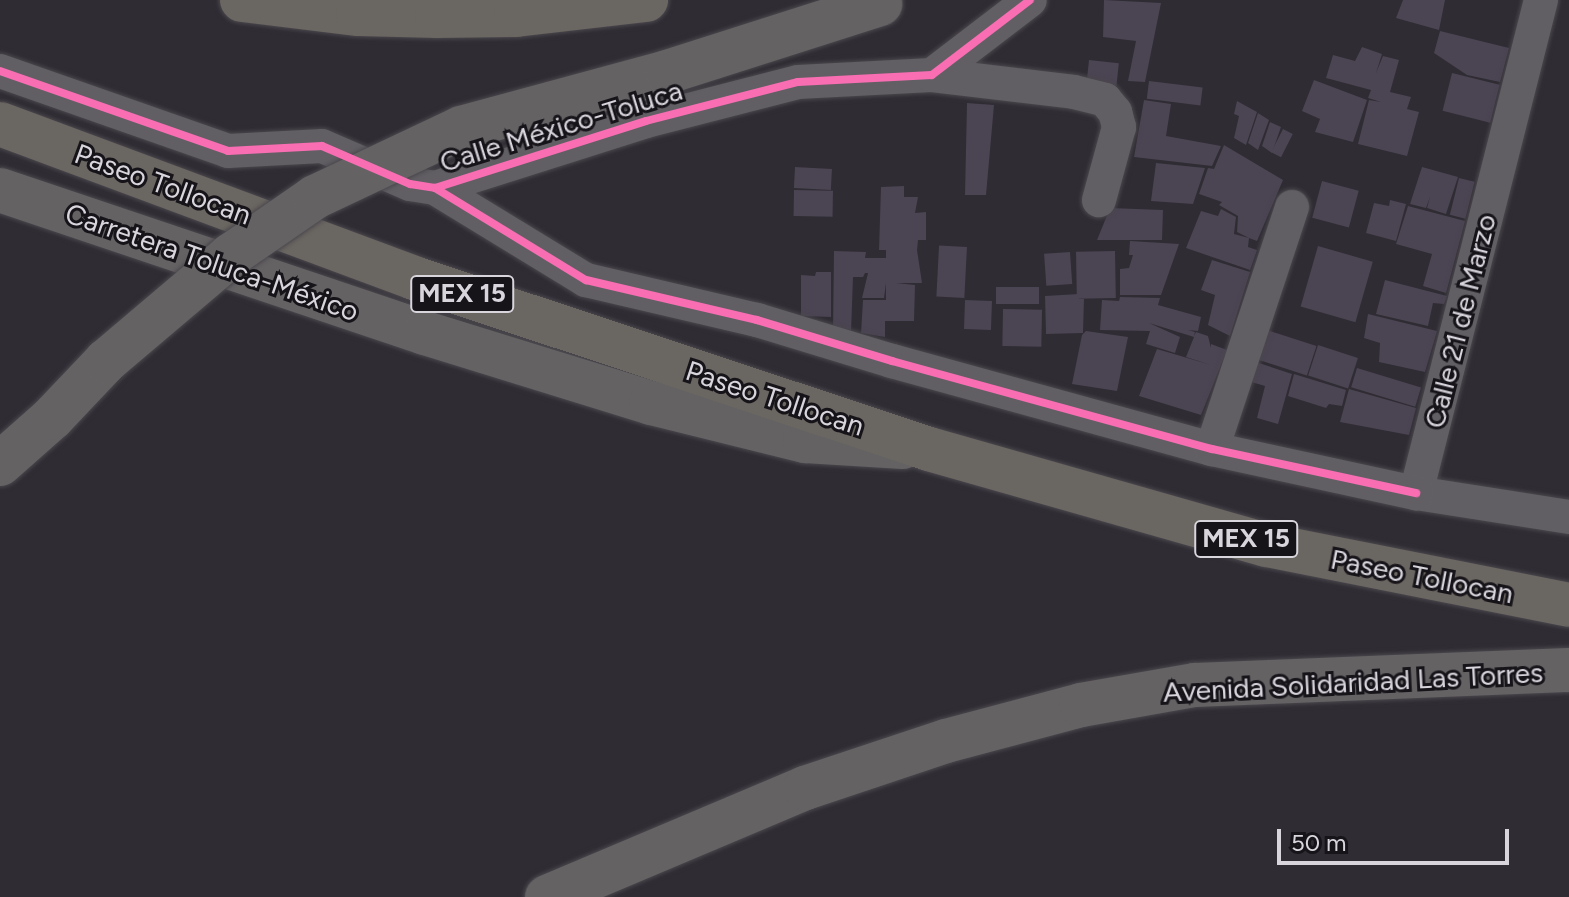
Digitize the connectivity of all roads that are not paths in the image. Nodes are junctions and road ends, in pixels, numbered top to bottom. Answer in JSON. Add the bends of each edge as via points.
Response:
{"nodes":[{"id":1,"x":242,"y":0,"type":"edge"},
{"id":2,"x":646,"y":0,"type":"edge"},
{"id":3,"x":1030,"y":0,"type":"edge"},
{"id":4,"x":1541,"y":0,"type":"edge"},
{"id":5,"x":886,"y":2,"type":"edge"},
{"id":6,"x":0,"y":71,"type":"edge"},
{"id":7,"x":932,"y":75,"type":"junction"},
{"id":8,"x":0,"y":124,"type":"edge"},
{"id":9,"x":435,"y":188,"type":"junction"},
{"id":10,"x":0,"y":190,"type":"edge"},
{"id":11,"x":1099,"y":200,"type":"dead end"},
{"id":12,"x":1292,"y":207,"type":"dead end"},
{"id":13,"x":929,"y":449,"type":"junction"},
{"id":14,"x":1212,"y":449,"type":"junction"},
{"id":15,"x":0,"y":464,"type":"edge"},
{"id":16,"x":1416,"y":493,"type":"junction"},
{"id":17,"x":1569,"y":517,"type":"edge"},
{"id":18,"x":1569,"y":605,"type":"edge"},
{"id":19,"x":1569,"y":670,"type":"edge"},
{"id":20,"x":547,"y":897,"type":"edge"}],
"edges":[{"from":1,"to":2,"type":"highway","via":[[358,14],[437,16],[516,15]]},
{"from":3,"to":7,"type":"street"},
{"from":4,"to":16,"type":"street","name":"Calle 21 de Marzo"},
{"from":5,"to":15,"type":"main road","bridge":true,"via":[[667,72],[461,128],[315,197],[231,255],[106,361]]},
{"from":6,"to":9,"type":"street","name":"Calle México-Toluca","via":[[228,151],[322,146],[410,184]]},
{"from":7,"to":9,"type":"street","name":"Calle México-Toluca","via":[[798,82],[646,121]]},
{"from":7,"to":11,"type":"street","name":"Calle México-Toluca","via":[[1105,100],[1119,127]]},
{"from":8,"to":13,"type":"highway","name":"Paseo Tollocan","number":"MEX 15","via":[[414,278]]},
{"from":9,"to":14,"type":"street","via":[[586,280],[757,320]]},
{"from":10,"to":13,"type":"main road","name":"Carretera Toluca-México","via":[[651,403],[805,441]]},
{"from":12,"to":14,"type":"street"},
{"from":13,"to":18,"type":"highway","name":"Paseo Tollocan","number":"MEX 15","via":[[1267,545]]},
{"from":14,"to":16,"type":"street"},
{"from":16,"to":17,"type":"street"},
{"from":19,"to":20,"type":"main road","name":"Avenida Solidaridad Las Torres","via":[[1195,685],[1081,705],[946,741],[805,788]]}]}
